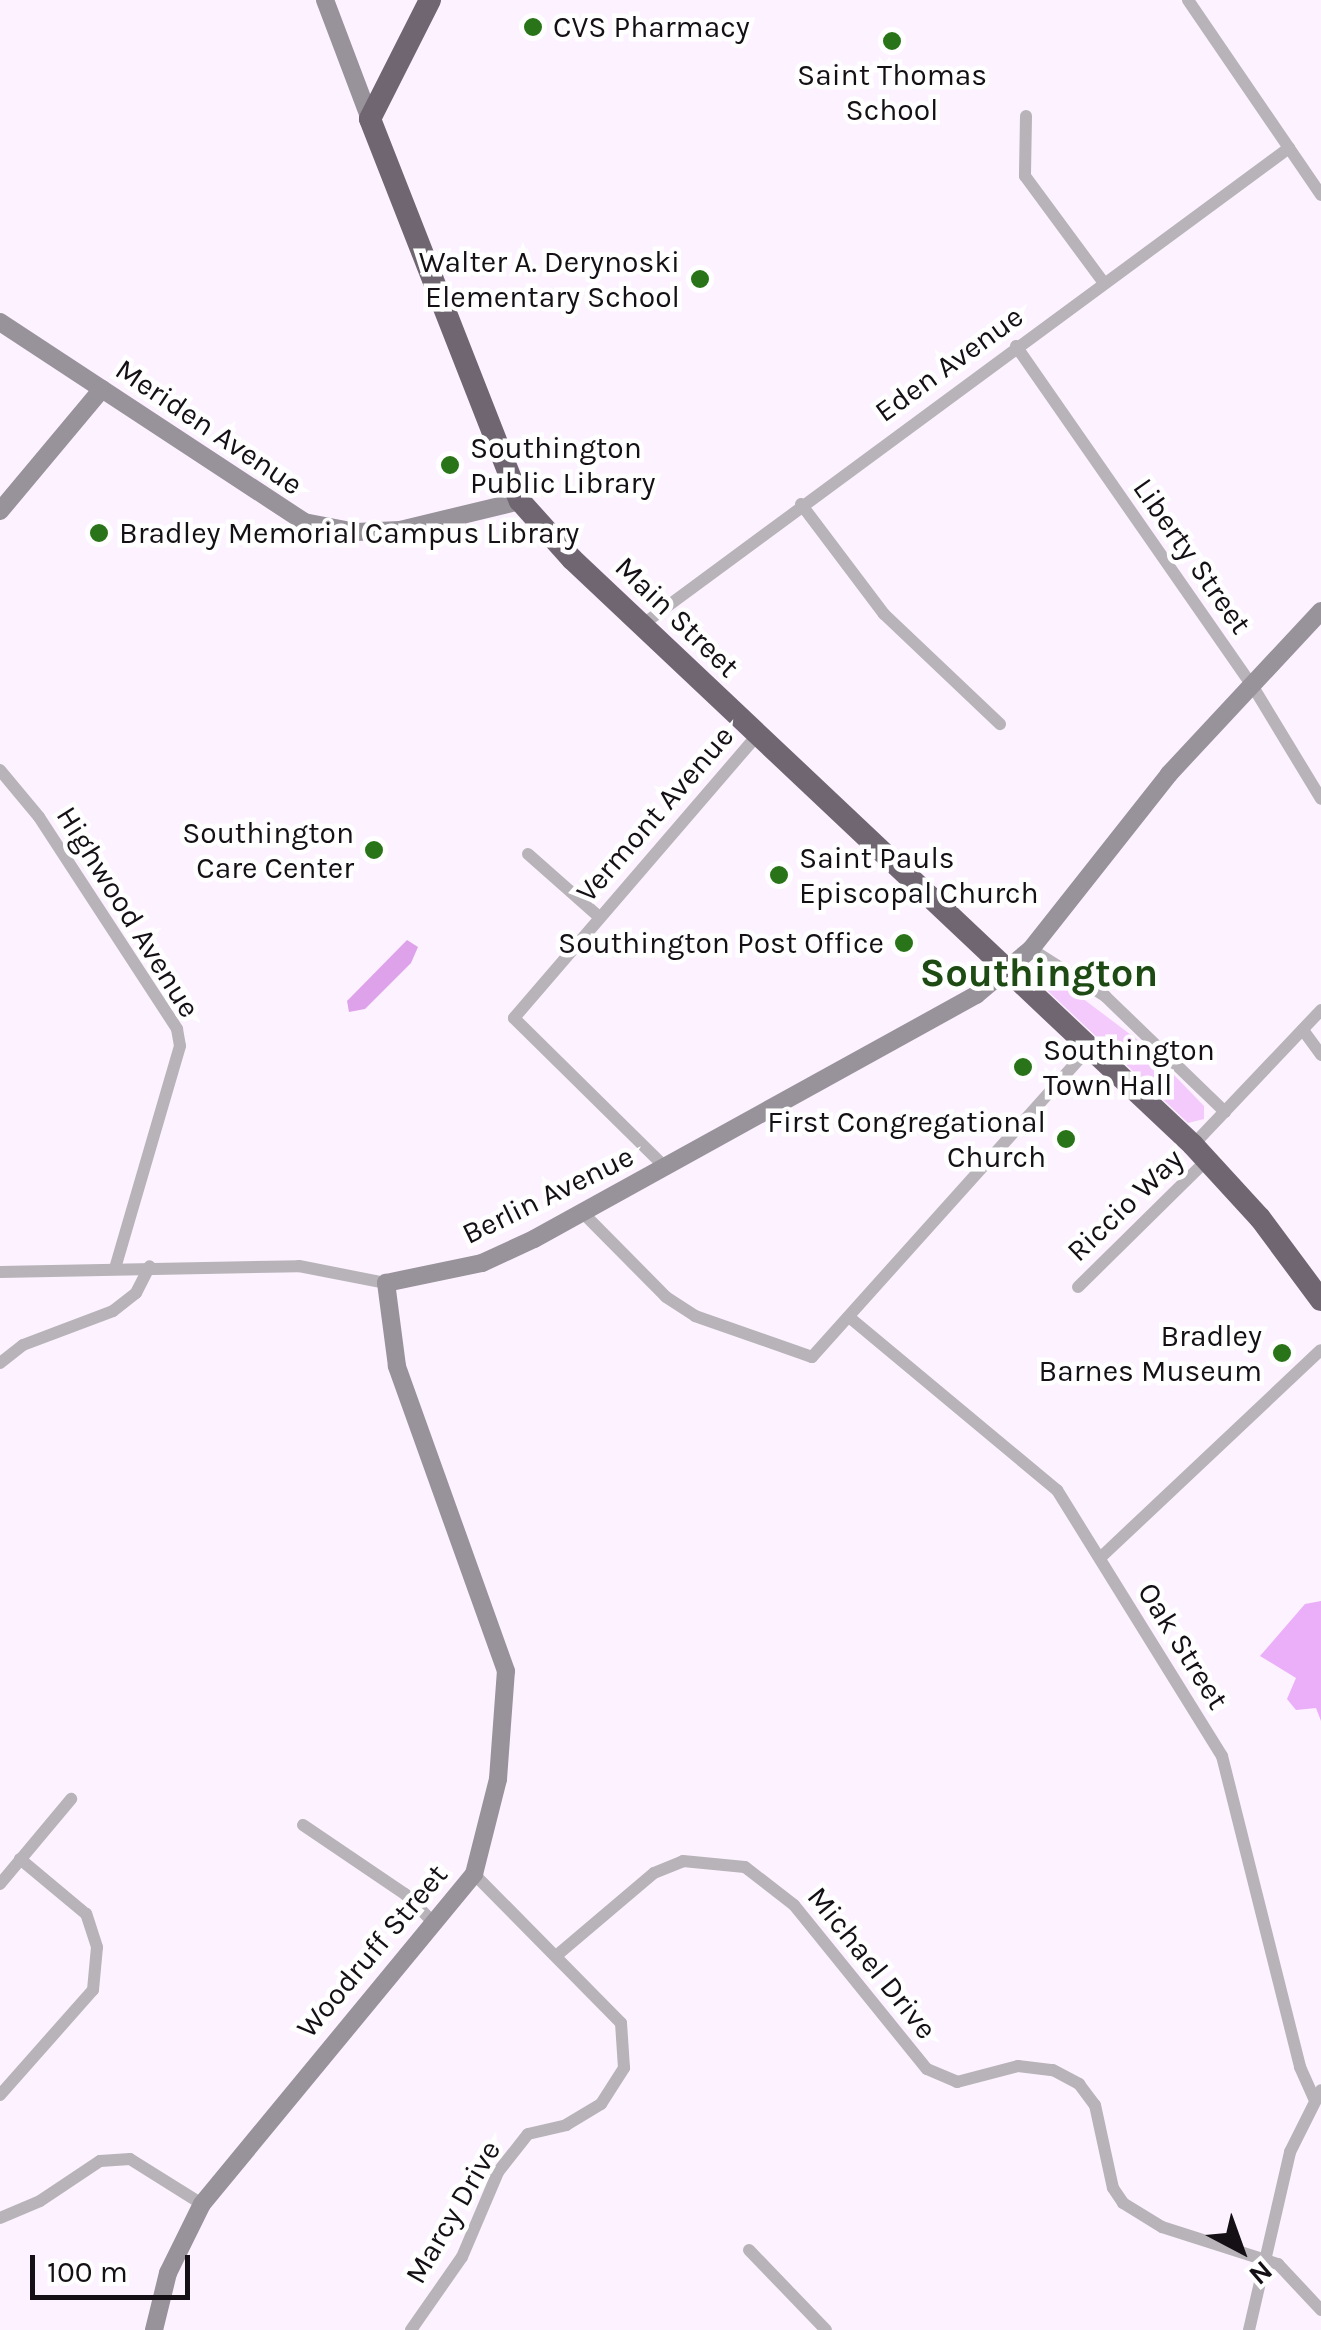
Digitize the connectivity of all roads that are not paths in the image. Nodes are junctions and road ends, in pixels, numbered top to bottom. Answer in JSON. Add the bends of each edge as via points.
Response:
{"nodes":[{"id":1,"x":325,"y":0,"type":"edge"},
{"id":2,"x":430,"y":0,"type":"edge"},
{"id":3,"x":1188,"y":0,"type":"edge"},
{"id":4,"x":1026,"y":116,"type":"dead end"},
{"id":5,"x":370,"y":119,"type":"junction"},
{"id":6,"x":1289,"y":148,"type":"junction"},
{"id":7,"x":1321,"y":195,"type":"edge"},
{"id":8,"x":1104,"y":283,"type":"junction"},
{"id":9,"x":0,"y":322,"type":"edge"},
{"id":10,"x":1016,"y":346,"type":"junction"},
{"id":11,"x":102,"y":389,"type":"junction"},
{"id":12,"x":520,"y":501,"type":"junction"},
{"id":13,"x":800,"y":504,"type":"junction"},
{"id":14,"x":0,"y":511,"type":"edge"},
{"id":15,"x":1321,"y":611,"type":"edge"},
{"id":16,"x":642,"y":625,"type":"junction"},
{"id":17,"x":1252,"y":686,"type":"junction"},
{"id":18,"x":1000,"y":724,"type":"dead end"},
{"id":19,"x":757,"y":735,"type":"junction"},
{"id":20,"x":0,"y":770,"type":"edge"},
{"id":21,"x":1321,"y":800,"type":"edge"},
{"id":22,"x":528,"y":854,"type":"dead end"},
{"id":23,"x":598,"y":916,"type":"junction"},
{"id":24,"x":1032,"y":950,"type":"junction"},
{"id":25,"x":1010,"y":970,"type":"junction"},
{"id":26,"x":1321,"y":1010,"type":"edge"},
{"id":27,"x":1303,"y":1030,"type":"junction"},
{"id":28,"x":1090,"y":1047,"type":"junction"},
{"id":29,"x":1321,"y":1055,"type":"edge"},
{"id":30,"x":1225,"y":1112,"type":"junction"},
{"id":31,"x":1200,"y":1152,"type":"junction"},
{"id":32,"x":664,"y":1167,"type":"junction"},
{"id":33,"x":583,"y":1213,"type":"junction"},
{"id":34,"x":116,"y":1266,"type":"junction"},
{"id":35,"x":150,"y":1266,"type":"junction"},
{"id":36,"x":0,"y":1272,"type":"edge"},
{"id":37,"x":386,"y":1283,"type":"junction"},
{"id":38,"x":1078,"y":1287,"type":"dead end"},
{"id":39,"x":1321,"y":1300,"type":"edge"},
{"id":40,"x":849,"y":1317,"type":"junction"},
{"id":41,"x":1321,"y":1350,"type":"edge"},
{"id":42,"x":0,"y":1363,"type":"edge"},
{"id":43,"x":1100,"y":1558,"type":"junction"},
{"id":44,"x":71,"y":1800,"type":"dead end"},
{"id":45,"x":303,"y":1825,"type":"dead end"},
{"id":46,"x":20,"y":1860,"type":"junction"},
{"id":47,"x":474,"y":1874,"type":"junction"},
{"id":48,"x":0,"y":1884,"type":"edge"},
{"id":49,"x":433,"y":1922,"type":"junction"},
{"id":50,"x":556,"y":1956,"type":"junction"},
{"id":51,"x":1318,"y":2094,"type":"edge"},
{"id":52,"x":0,"y":2095,"type":"edge"},
{"id":53,"x":202,"y":2204,"type":"junction"},
{"id":54,"x":0,"y":2218,"type":"edge"},
{"id":55,"x":749,"y":2250,"type":"dead end"},
{"id":56,"x":1262,"y":2256,"type":"junction"},
{"id":57,"x":1321,"y":2310,"type":"edge"},
{"id":58,"x":155,"y":2330,"type":"edge"},
{"id":59,"x":411,"y":2330,"type":"edge"},
{"id":60,"x":826,"y":2330,"type":"edge"},
{"id":61,"x":1249,"y":2330,"type":"edge"}],
"edges":[{"from":1,"to":5,"type":"street"},
{"from":2,"to":5,"type":"highway"},
{"from":3,"to":6,"type":"street"},
{"from":4,"to":8,"type":"street","via":[[1024,176]]},
{"from":5,"to":12,"type":"highway","name":"Main Street"},
{"from":6,"to":7,"type":"street"},
{"from":6,"to":8,"type":"street","name":"Eden Avenue"},
{"from":8,"to":10,"type":"street","name":"Eden Avenue"},
{"from":9,"to":11,"type":"street","name":"Meriden Avenue"},
{"from":10,"to":13,"type":"street","name":"Eden Avenue"},
{"from":10,"to":17,"type":"street","name":"Liberty Street"},
{"from":11,"to":12,"type":"street","name":"Meriden Avenue","via":[[304,522],[356,532],[400,530]]},
{"from":11,"to":14,"type":"street"},
{"from":12,"to":16,"type":"highway","name":"Main Street"},
{"from":13,"to":16,"type":"street","name":"Eden Avenue"},
{"from":13,"to":18,"type":"street","via":[[884,614]]},
{"from":15,"to":17,"type":"street","name":"Berlin Avenue"},
{"from":16,"to":19,"type":"highway","name":"Main Street"},
{"from":17,"to":21,"type":"street","name":"Liberty Street"},
{"from":17,"to":24,"type":"street","name":"Berlin Avenue","via":[[1169,774]]},
{"from":19,"to":23,"type":"street","name":"Vermont Avenue"},
{"from":19,"to":25,"type":"highway","name":"Main Street"},
{"from":20,"to":34,"type":"street","name":"Highwood Avenue","via":[[114,927],[180,1046]]},
{"from":22,"to":23,"type":"street"},
{"from":23,"to":32,"type":"street","name":"Vermont Avenue","via":[[514,1018]]},
{"from":24,"to":25,"type":"street","name":"Berlin Avenue"},
{"from":24,"to":30,"type":"street","via":[[1105,996]]},
{"from":25,"to":28,"type":"highway","name":"Main Street"},
{"from":25,"to":32,"type":"street","name":"Berlin Avenue"},
{"from":26,"to":27,"type":"street","name":"Riccio Way"},
{"from":27,"to":29,"type":"street"},
{"from":27,"to":30,"type":"street","name":"Riccio Way"},
{"from":28,"to":31,"type":"highway","name":"Main Street"},
{"from":28,"to":40,"type":"street"},
{"from":30,"to":31,"type":"street","name":"Riccio Way"},
{"from":31,"to":38,"type":"street","name":"Riccio Way"},
{"from":31,"to":39,"type":"highway","name":"Main Street"},
{"from":32,"to":33,"type":"street","name":"Berlin Avenue"},
{"from":33,"to":37,"type":"street","name":"Berlin Avenue","via":[[482,1263]]},
{"from":33,"to":40,"type":"street","via":[[666,1297],[695,1316],[812,1357]]},
{"from":34,"to":35,"type":"street","name":"Berlin Avenue"},
{"from":34,"to":36,"type":"street","name":"Berlin Avenue"},
{"from":35,"to":37,"type":"street","name":"Berlin Avenue","via":[[299,1266]]},
{"from":35,"to":42,"type":"street","via":[[136,1294],[113,1311],[23,1346]]},
{"from":37,"to":47,"type":"street","name":"Woodruff Street","via":[[397,1366],[506,1671],[498,1779]]},
{"from":40,"to":43,"type":"street","name":"Oak Street","via":[[1057,1490]]},
{"from":41,"to":43,"type":"street"},
{"from":43,"to":51,"type":"street","name":"Oak Street","via":[[1222,1756],[1300,2067]]},
{"from":44,"to":46,"type":"street"},
{"from":45,"to":49,"type":"street","via":[[405,1894]]},
{"from":46,"to":48,"type":"street"},
{"from":46,"to":52,"type":"street","via":[[86,1914],[97,1947],[93,1990]]},
{"from":47,"to":49,"type":"street","name":"Woodruff Street"},
{"from":47,"to":50,"type":"street","name":"Marcy Drive"},
{"from":49,"to":53,"type":"street","name":"Woodruff Street"},
{"from":50,"to":56,"type":"street","name":"Michael Drive","via":[[654,1873],[712,1860],[745,1867],[794,1904],[927,2069],[957,2082],[1018,2066],[1053,2070],[1079,2084],[1096,2105],[1112,2188],[1130,2210],[1162,2227]]},
{"from":50,"to":59,"type":"street","name":"Marcy Drive","via":[[621,2022],[624,2068],[601,2104],[566,2125],[528,2134],[498,2172],[462,2257]]},
{"from":51,"to":56,"type":"street","via":[[1290,2152]]},
{"from":53,"to":54,"type":"street","via":[[130,2159],[100,2160],[40,2201]]},
{"from":53,"to":58,"type":"street","name":"Woodruff Street","via":[[168,2273]]},
{"from":55,"to":60,"type":"street"},
{"from":56,"to":57,"type":"street"},
{"from":56,"to":61,"type":"street"}]}
